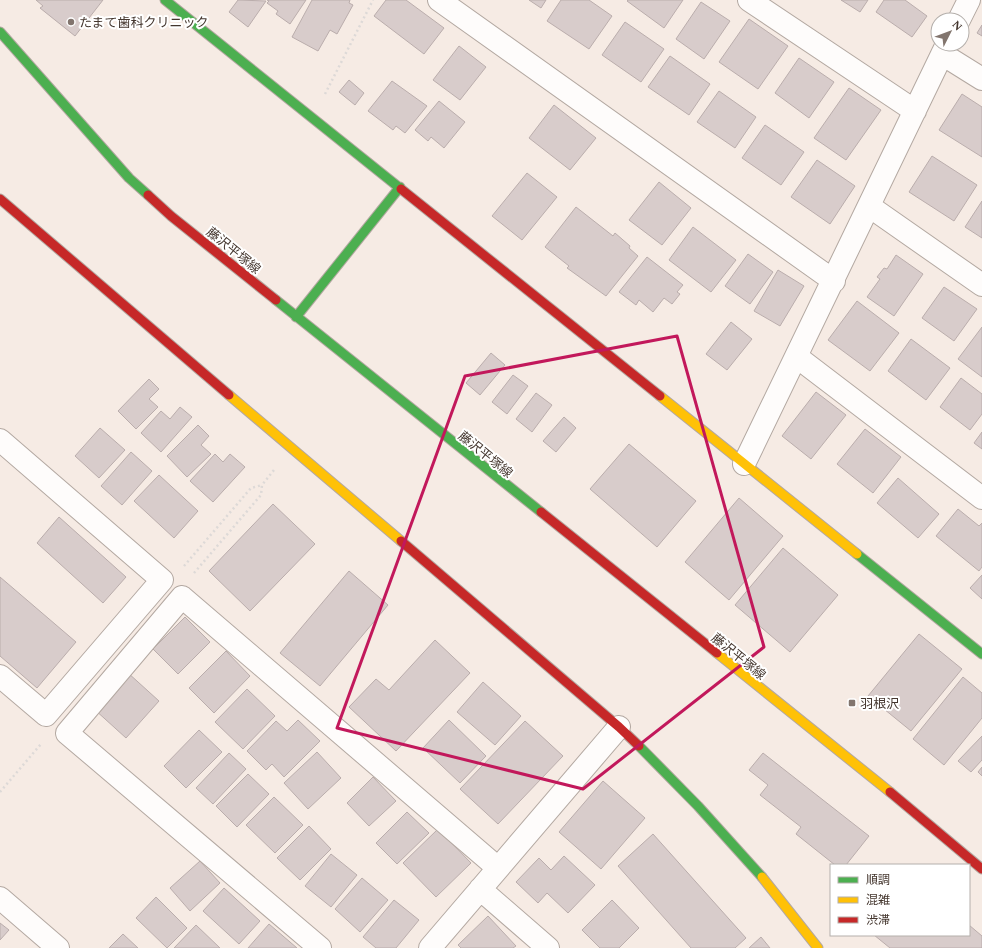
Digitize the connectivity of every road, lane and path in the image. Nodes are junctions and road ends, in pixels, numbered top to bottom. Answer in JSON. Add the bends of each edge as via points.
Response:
{"nodes":[{"id":1,"x":164,"y":0,"type":"edge"},
{"id":2,"x":373,"y":0,"type":"edge"},
{"id":3,"x":438,"y":0,"type":"edge"},
{"id":4,"x":749,"y":0,"type":"edge"},
{"id":5,"x":969,"y":0,"type":"edge"},
{"id":6,"x":963,"y":12,"type":"edge"},
{"id":7,"x":0,"y":32,"type":"edge"},
{"id":8,"x":944,"y":52,"type":"edge"},
{"id":9,"x":949,"y":52,"type":"edge"},
{"id":10,"x":982,"y":79,"type":"edge"},
{"id":11,"x":915,"y":111,"type":"junction"},
{"id":12,"x":313,"y":118,"type":"junction"},
{"id":13,"x":400,"y":187,"type":"junction"},
{"id":14,"x":0,"y":199,"type":"edge"},
{"id":15,"x":869,"y":206,"type":"junction"},
{"id":16,"x":834,"y":281,"type":"junction"},
{"id":17,"x":982,"y":285,"type":"edge"},
{"id":18,"x":296,"y":317,"type":"junction"},
{"id":19,"x":797,"y":357,"type":"junction"},
{"id":20,"x":0,"y":440,"type":"edge"},
{"id":21,"x":744,"y":464,"type":"junction"},
{"id":22,"x":262,"y":485,"type":"dead end"},
{"id":23,"x":982,"y":498,"type":"edge"},
{"id":24,"x":183,"y":572,"type":"dead end"},
{"id":25,"x":982,"y":654,"type":"edge"},
{"id":26,"x":0,"y":676,"type":"edge"},
{"id":27,"x":619,"y":727,"type":"junction"},
{"id":28,"x":498,"y":868,"type":"junction"},
{"id":29,"x":982,"y":869,"type":"edge"},
{"id":30,"x":480,"y":889,"type":"junction"},
{"id":31,"x":0,"y":898,"type":"edge"},
{"id":32,"x":58,"y":948,"type":"edge"},
{"id":33,"x":320,"y":948,"type":"edge"},
{"id":34,"x":430,"y":948,"type":"edge"},
{"id":35,"x":548,"y":948,"type":"edge"},
{"id":36,"x":818,"y":948,"type":"edge"}],
"edges":[{"from":1,"to":12,"type":"street"},
{"from":2,"to":12,"type":"path"},
{"from":3,"to":16,"type":"street"},
{"from":4,"to":11,"type":"street"},
{"from":5,"to":6,"type":"street"},
{"from":7,"to":18,"type":"street","name":"藤沢平塚線","via":[[129,178],[171,216]]},
{"from":8,"to":11,"type":"street"},
{"from":9,"to":10,"type":"street"},
{"from":11,"to":15,"type":"street"},
{"from":12,"to":13,"type":"street"},
{"from":13,"to":18,"type":"street"},
{"from":13,"to":21,"type":"street"},
{"from":14,"to":27,"type":"street"},
{"from":15,"to":16,"type":"street"},
{"from":15,"to":17,"type":"street"},
{"from":16,"to":19,"type":"street"},
{"from":18,"to":29,"type":"street","name":"藤沢平塚線","via":[[920,816]]},
{"from":19,"to":21,"type":"street"},
{"from":19,"to":23,"type":"street"},
{"from":20,"to":26,"type":"street","via":[[162,580],[46,715]]},
{"from":21,"to":25,"type":"street"},
{"from":22,"to":24,"type":"path","via":[[251,488],[183,567]]},
{"from":27,"to":28,"type":"street"},
{"from":27,"to":36,"type":"street","via":[[682,787],[745,855]]},
{"from":28,"to":30,"type":"street"},
{"from":28,"to":33,"type":"street","via":[[182,597],[67,733]]},
{"from":30,"to":34,"type":"street"},
{"from":30,"to":35,"type":"street"},
{"from":31,"to":32,"type":"street"}]}
